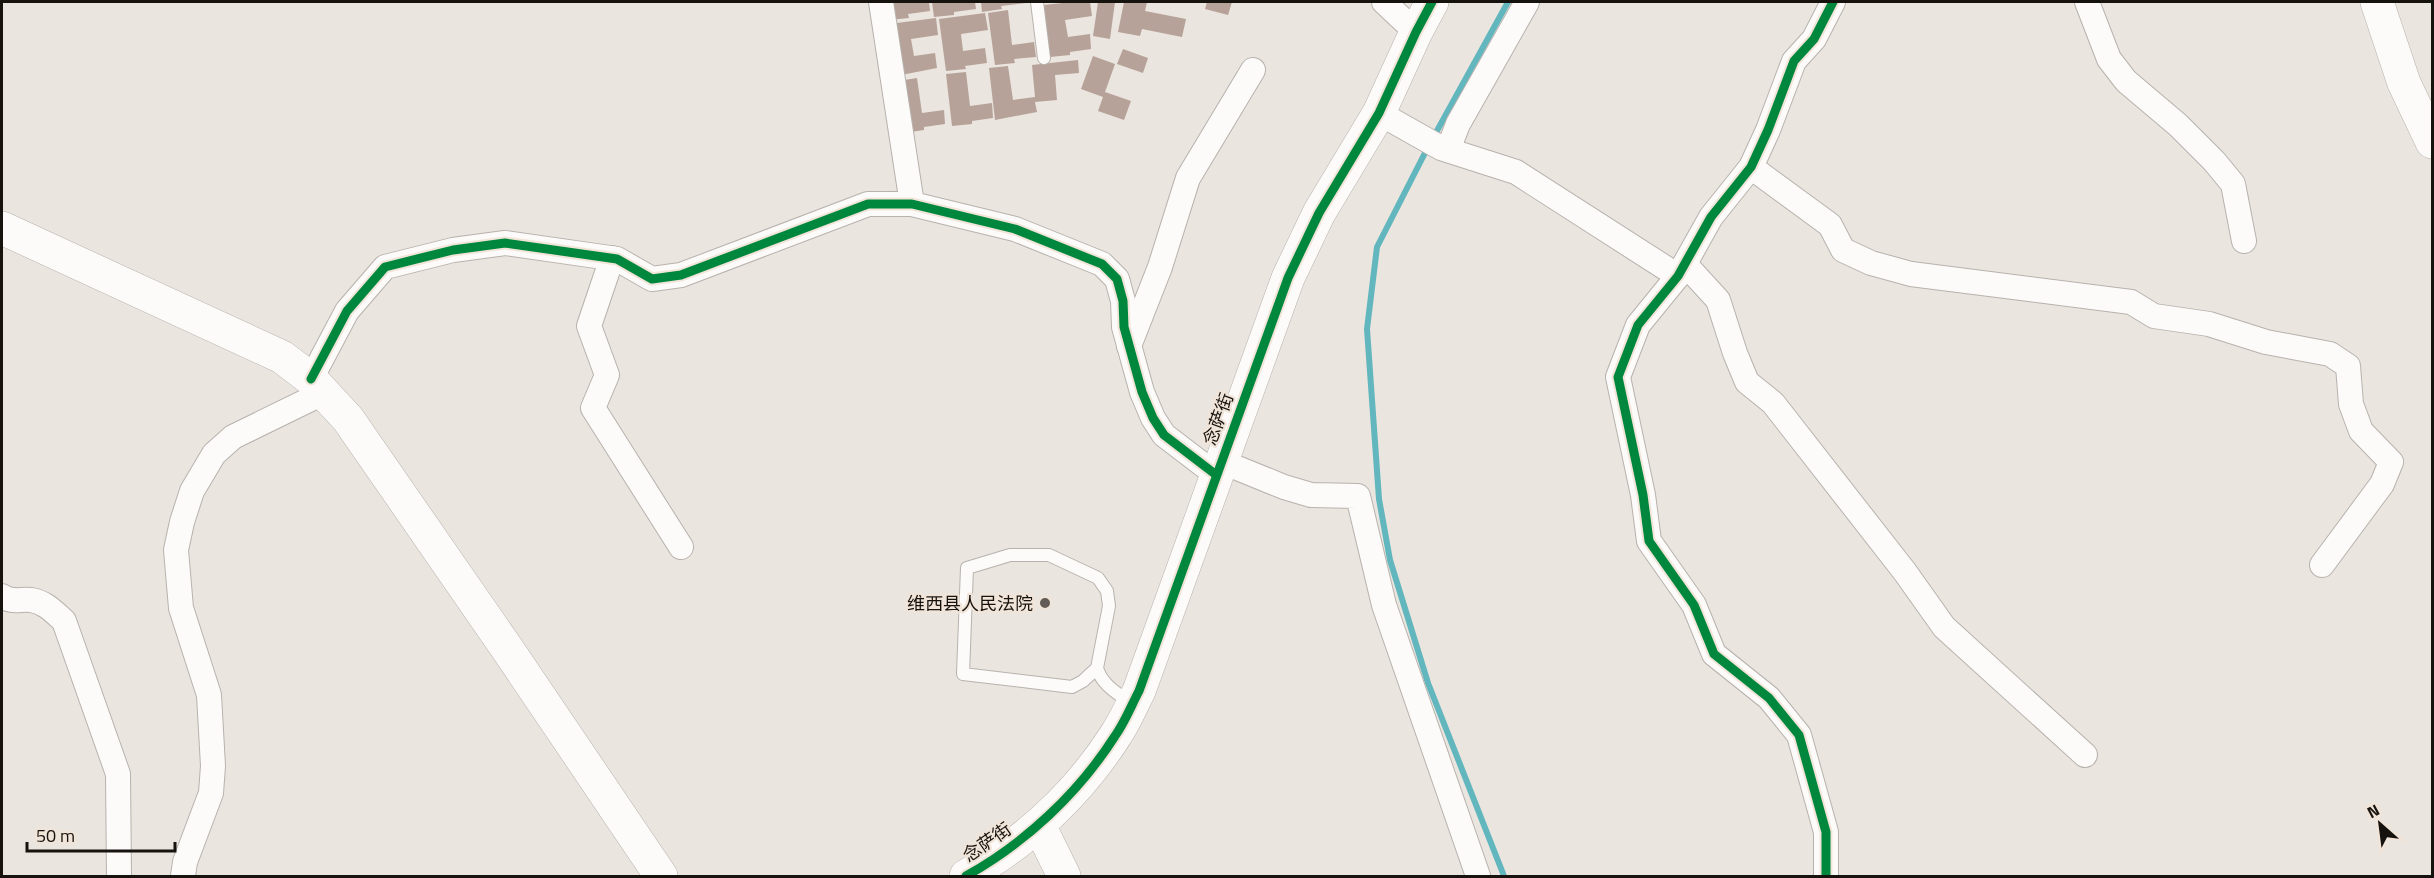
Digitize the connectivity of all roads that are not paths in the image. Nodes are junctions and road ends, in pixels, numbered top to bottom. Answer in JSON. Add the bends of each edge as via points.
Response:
{"nodes":[{"id":1,"x":881,"y":2,"type":"edge"},
{"id":2,"x":1037,"y":2,"type":"edge"},
{"id":3,"x":1384,"y":2,"type":"edge"},
{"id":4,"x":1432,"y":2,"type":"edge"},
{"id":5,"x":1527,"y":2,"type":"edge"},
{"id":6,"x":1833,"y":2,"type":"edge"},
{"id":7,"x":2087,"y":2,"type":"edge"},
{"id":8,"x":2377,"y":2,"type":"edge"},
{"id":9,"x":1416,"y":32,"type":"junction"},
{"id":10,"x":1044,"y":58,"type":"dead end"},
{"id":11,"x":1253,"y":70,"type":"dead end"},
{"id":12,"x":1379,"y":113,"type":"junction"},
{"id":13,"x":2433,"y":142,"type":"edge"},
{"id":14,"x":1437,"y":145,"type":"junction"},
{"id":15,"x":1751,"y":167,"type":"junction"},
{"id":16,"x":912,"y":204,"type":"junction"},
{"id":17,"x":2,"y":228,"type":"edge"},
{"id":18,"x":2244,"y":241,"type":"dead end"},
{"id":19,"x":612,"y":258,"type":"junction"},
{"id":20,"x":1681,"y":270,"type":"junction"},
{"id":21,"x":1129,"y":346,"type":"junction"},
{"id":22,"x":318,"y":385,"type":"junction"},
{"id":23,"x":1218,"y":467,"type":"junction"},
{"id":24,"x":681,"y":547,"type":"dead end"},
{"id":25,"x":2322,"y":565,"type":"dead end"},
{"id":26,"x":2,"y":596,"type":"edge"},
{"id":27,"x":1097,"y":668,"type":"junction"},
{"id":28,"x":1132,"y":704,"type":"junction"},
{"id":29,"x":2085,"y":754,"type":"dead end"},
{"id":30,"x":1039,"y":825,"type":"junction"},
{"id":31,"x":119,"y":876,"type":"edge"},
{"id":32,"x":183,"y":876,"type":"edge"},
{"id":33,"x":661,"y":876,"type":"edge"},
{"id":34,"x":966,"y":876,"type":"edge"},
{"id":35,"x":1064,"y":876,"type":"edge"},
{"id":36,"x":1478,"y":876,"type":"edge"},
{"id":37,"x":1826,"y":876,"type":"edge"}],
"edges":[{"from":1,"to":16,"type":"street"},
{"from":2,"to":10,"type":"lane"},
{"from":3,"to":9,"type":"street"},
{"from":4,"to":9,"type":"street","name":"念萨街"},
{"from":5,"to":14,"type":"street","via":[[1458,124]]},
{"from":6,"to":15,"type":"street","via":[[1814,39],[1794,61]]},
{"from":7,"to":18,"type":"street","via":[[2109,58],[2126,81],[2178,125],[2233,184]]},
{"from":8,"to":13,"type":"street","via":[[2404,83]]},
{"from":9,"to":12,"type":"street","name":"念萨街"},
{"from":11,"to":21,"type":"street","via":[[1188,178],[1160,267]]},
{"from":12,"to":14,"type":"street"},
{"from":12,"to":23,"type":"street","name":"念萨街","via":[[1319,213],[1288,278]]},
{"from":14,"to":20,"type":"street","via":[[1516,172]]},
{"from":15,"to":20,"type":"street","via":[[1711,217]]},
{"from":15,"to":25,"type":"street","via":[[1830,225],[1843,250],[1871,263],[1911,274],[2131,302],[2154,316],[2209,324],[2266,342],[2330,354],[2348,366],[2351,404],[2361,431],[2391,462],[2382,484]]},
{"from":16,"to":19,"type":"street","via":[[868,204],[681,275],[652,279]]},
{"from":16,"to":21,"type":"street","via":[[1015,229],[1102,264],[1117,279]]},
{"from":17,"to":22,"type":"street","via":[[282,357]]},
{"from":19,"to":22,"type":"street","via":[[506,243],[453,250],[385,267],[347,311]]},
{"from":19,"to":24,"type":"street","via":[[589,326],[607,375],[593,408]]},
{"from":20,"to":29,"type":"street","via":[[1718,300],[1747,382],[1773,403],[1944,627]]},
{"from":20,"to":37,"type":"street","via":[[1638,325],[1618,377],[1649,541],[1694,605],[1714,654],[1769,698],[1799,735],[1826,832]]},
{"from":21,"to":23,"type":"street","via":[[1142,392],[1164,435]]},
{"from":22,"to":32,"type":"street","via":[[233,437],[214,454],[192,490],[182,522],[176,550],[181,608],[208,695],[213,766],[212,793]]},
{"from":22,"to":33,"type":"street","via":[[362,438]]},
{"from":23,"to":28,"type":"street","name":"念萨街"},
{"from":23,"to":36,"type":"street","via":[[1311,495],[1358,496],[1384,605]]},
{"from":26,"to":31,"type":"street","via":[[48,605],[64,621],[118,774]]},
{"from":27,"to":27,"type":"lane","via":[[1072,687],[963,674],[967,568],[1010,555],[1049,555],[1098,578],[1107,591],[1109,606]]},
{"from":27,"to":28,"type":"lane","via":[[1108,686]]},
{"from":28,"to":30,"type":"street","name":"念萨街","via":[[1116,736]]},
{"from":30,"to":34,"type":"street","name":"念萨街"},
{"from":30,"to":35,"type":"street"}]}
